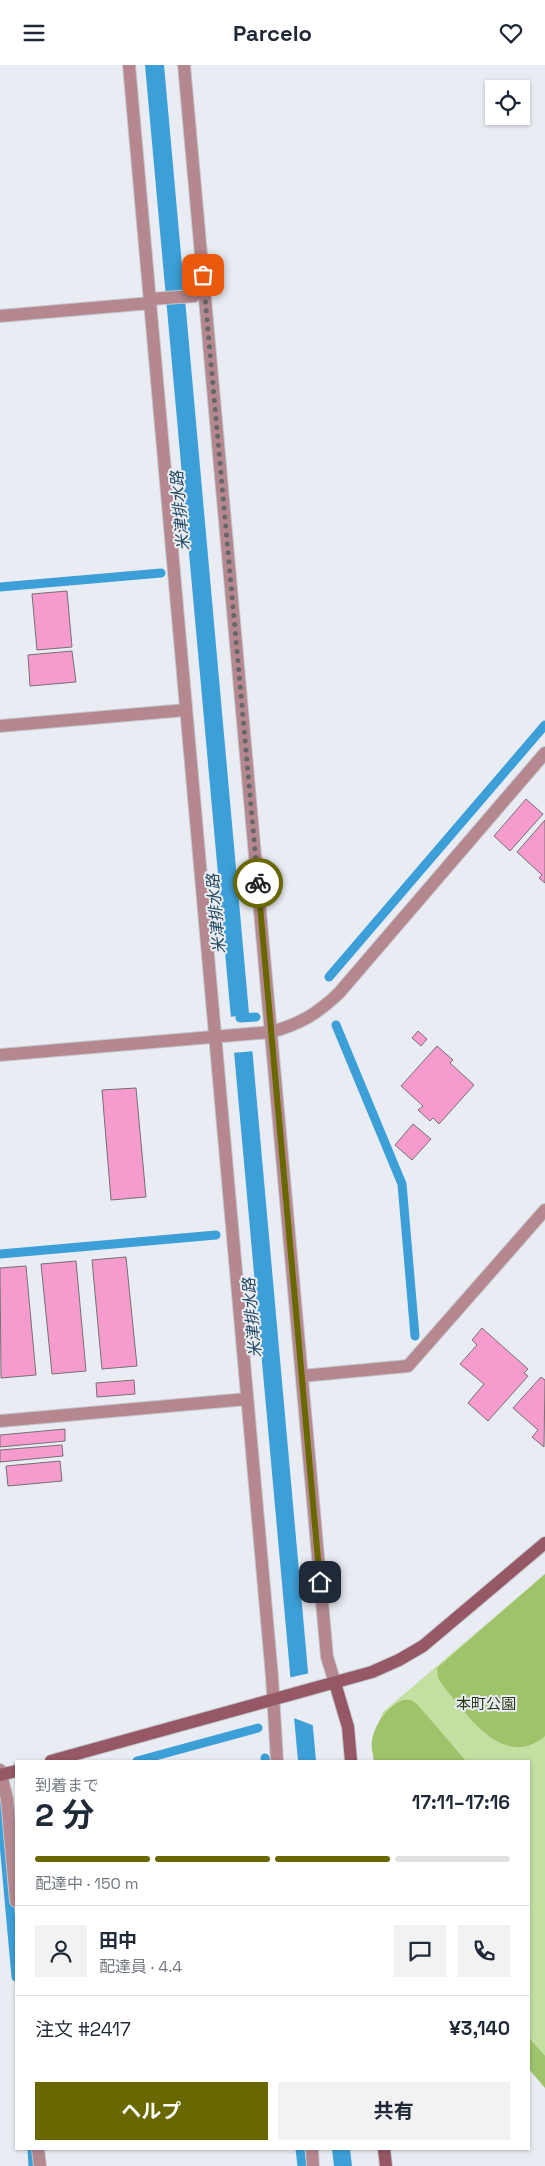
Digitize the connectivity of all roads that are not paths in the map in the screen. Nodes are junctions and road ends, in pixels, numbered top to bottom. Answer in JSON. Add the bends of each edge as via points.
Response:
{"nodes":[{"id":1,"x":129,"y":65,"type":"edge"},
{"id":2,"x":184,"y":65,"type":"edge"},
{"id":3,"x":194,"y":295,"type":"dead end"},
{"id":4,"x":153,"y":300,"type":"junction"},
{"id":5,"x":0,"y":316,"type":"edge"},
{"id":6,"x":186,"y":710,"type":"junction"},
{"id":7,"x":0,"y":726,"type":"edge"},
{"id":8,"x":545,"y":753,"type":"edge"},
{"id":9,"x":265,"y":1032,"type":"junction"},
{"id":10,"x":219,"y":1036,"type":"junction"},
{"id":11,"x":0,"y":1055,"type":"edge"},
{"id":12,"x":545,"y":1210,"type":"edge"},
{"id":13,"x":302,"y":1376,"type":"junction"},
{"id":14,"x":246,"y":1399,"type":"junction"},
{"id":15,"x":0,"y":1421,"type":"edge"},
{"id":16,"x":545,"y":1543,"type":"edge"},
{"id":17,"x":330,"y":1685,"type":"junction"},
{"id":18,"x":274,"y":1700,"type":"junction"},
{"id":19,"x":55,"y":1760,"type":"edge"},
{"id":20,"x":277,"y":1760,"type":"edge"},
{"id":21,"x":351,"y":1760,"type":"edge"},
{"id":22,"x":15,"y":1771,"type":"edge"},
{"id":23,"x":0,"y":1773,"type":"edge"},
{"id":24,"x":15,"y":1890,"type":"edge"},
{"id":25,"x":38,"y":2150,"type":"edge"},
{"id":26,"x":312,"y":2150,"type":"edge"},
{"id":27,"x":384,"y":2150,"type":"edge"},
{"id":28,"x":40,"y":2166,"type":"edge"},
{"id":29,"x":313,"y":2166,"type":"edge"},
{"id":30,"x":386,"y":2166,"type":"edge"}],
"edges":[{"from":1,"to":4,"type":"street"},
{"from":2,"to":9,"type":"street"},
{"from":3,"to":4,"type":"street"},
{"from":4,"to":5,"type":"street"},
{"from":4,"to":6,"type":"street"},
{"from":6,"to":7,"type":"street"},
{"from":6,"to":10,"type":"street"},
{"from":8,"to":9,"type":"street","via":[[339,993],[308,1019]]},
{"from":9,"to":10,"type":"street"},
{"from":9,"to":13,"type":"street"},
{"from":10,"to":11,"type":"street"},
{"from":10,"to":14,"type":"street"},
{"from":12,"to":13,"type":"street","via":[[408,1366]]},
{"from":13,"to":17,"type":"street"},
{"from":14,"to":15,"type":"street"},
{"from":14,"to":18,"type":"street"},
{"from":16,"to":17,"type":"street","via":[[424,1646],[372,1672]]},
{"from":17,"to":18,"type":"street"},
{"from":17,"to":21,"type":"street","via":[[348,1727]]},
{"from":18,"to":19,"type":"street"},
{"from":18,"to":20,"type":"street"},
{"from":22,"to":23,"type":"street"},
{"from":23,"to":24,"type":"street","via":[[7,1799]]},
{"from":25,"to":28,"type":"street"},
{"from":26,"to":29,"type":"street"},
{"from":27,"to":30,"type":"street"}]}
